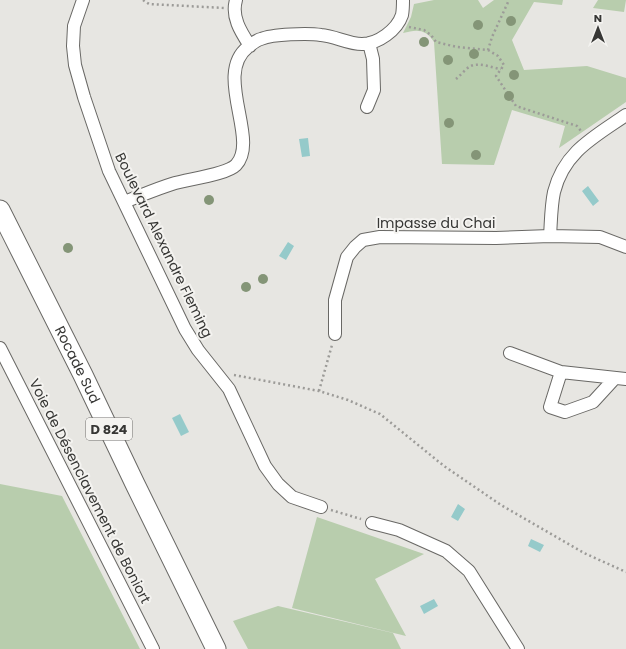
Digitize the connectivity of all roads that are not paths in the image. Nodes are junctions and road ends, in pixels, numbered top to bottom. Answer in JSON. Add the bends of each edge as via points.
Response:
{"nodes":[{"id":1,"x":83,"y":0,"type":"edge"},
{"id":2,"x":403,"y":0,"type":"edge"},
{"id":3,"x":235,"y":5,"type":"edge"},
{"id":4,"x":369,"y":43,"type":"junction"},
{"id":5,"x":250,"y":46,"type":"junction"},
{"id":6,"x":367,"y":107,"type":"dead end"},
{"id":7,"x":626,"y":115,"type":"edge"},
{"id":8,"x":124,"y":202,"type":"junction"},
{"id":9,"x":0,"y":210,"type":"edge"},
{"id":10,"x":550,"y":236,"type":"junction"},
{"id":11,"x":626,"y":247,"type":"edge"},
{"id":12,"x":335,"y":334,"type":"road end"},
{"id":13,"x":0,"y":348,"type":"edge"},
{"id":14,"x":510,"y":353,"type":"dead end"},
{"id":15,"x":561,"y":372,"type":"junction"},
{"id":16,"x":621,"y":379,"type":"edge"},
{"id":17,"x":321,"y":507,"type":"road end"},
{"id":18,"x":372,"y":523,"type":"road end"},
{"id":19,"x":153,"y":649,"type":"edge"},
{"id":20,"x":216,"y":649,"type":"edge"},
{"id":21,"x":518,"y":649,"type":"edge"}],
"edges":[{"from":1,"to":8,"type":"street","name":"Boulevard Alexandre Fleming","via":[[74,26],[72,46],[75,65],[109,171]]},
{"from":2,"to":4,"type":"street","via":[[402,14],[397,24],[382,38]]},
{"from":3,"to":5,"type":"street","via":[[238,26]]},
{"from":4,"to":5,"type":"street","via":[[352,43],[321,35],[278,35],[261,39]]},
{"from":4,"to":6,"type":"street","via":[[373,59],[374,90]]},
{"from":5,"to":8,"type":"street","via":[[237,60],[235,70],[243,144],[240,159],[235,166],[172,184]]},
{"from":7,"to":10,"type":"street","via":[[572,155],[561,171],[554,193]]},
{"from":8,"to":17,"type":"street","name":"Boulevard Alexandre Fleming","via":[[185,330],[229,389],[266,466],[278,484],[292,497]]},
{"from":9,"to":20,"type":"main road","name":"Rocade Sud","number":"D 824"},
{"from":10,"to":11,"type":"street","name":"Impasse du Chai","via":[[600,237]]},
{"from":10,"to":12,"type":"street","name":"Impasse du Chai","via":[[380,236],[363,240],[347,257],[335,300]]},
{"from":13,"to":19,"type":"street","name":"Voie de Désenclavement de Boniort"},
{"from":14,"to":15,"type":"street"},
{"from":15,"to":16,"type":"street"},
{"from":15,"to":16,"type":"street","via":[[550,407],[565,412],[593,402]]},
{"from":18,"to":21,"type":"street","via":[[399,530],[446,551],[469,571]]}]}
